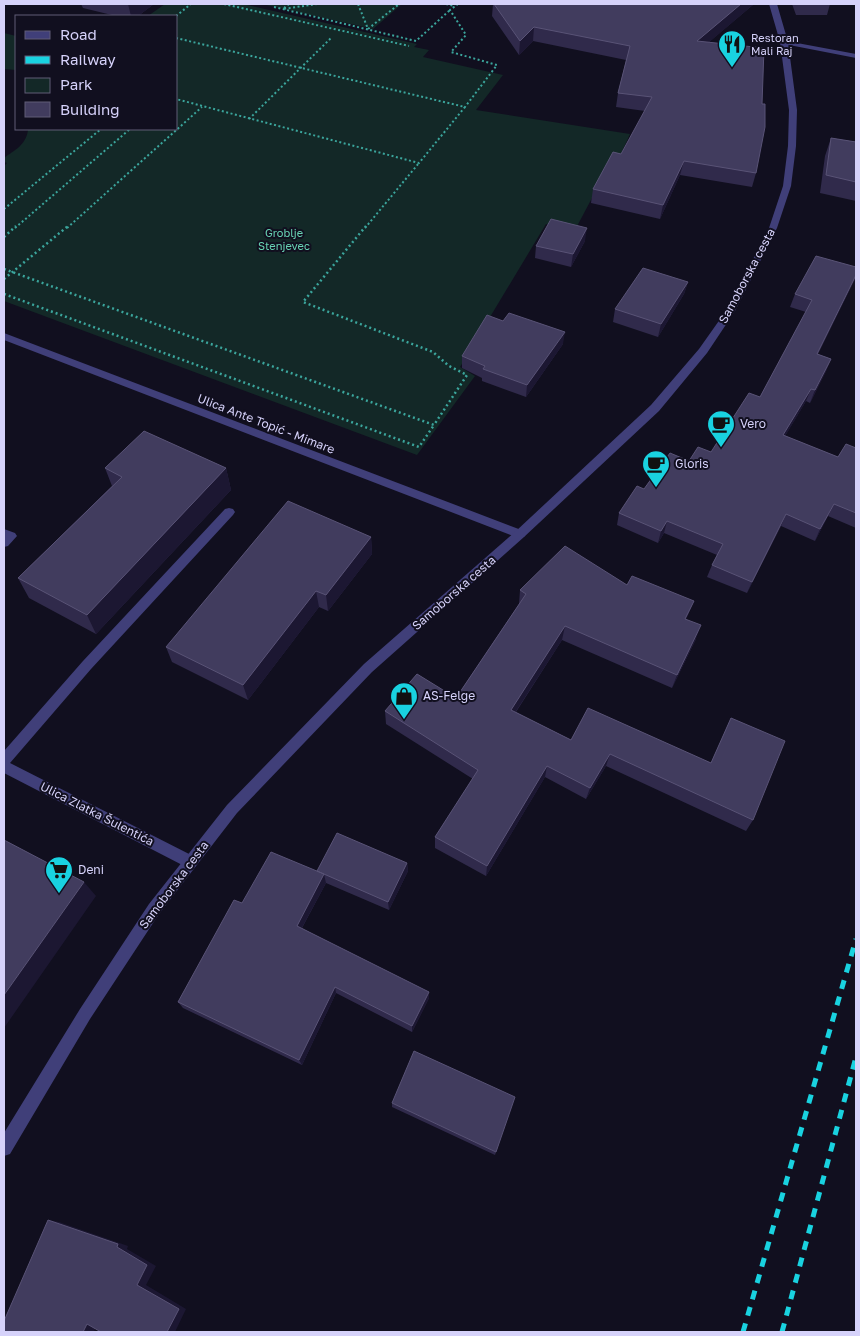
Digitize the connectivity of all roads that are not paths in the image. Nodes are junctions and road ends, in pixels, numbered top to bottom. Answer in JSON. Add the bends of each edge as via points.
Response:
{"nodes":[{"id":1,"x":773,"y":4,"type":"edge"},
{"id":2,"x":784,"y":42,"type":"junction"},
{"id":3,"x":856,"y":56,"type":"edge"},
{"id":4,"x":4,"y":336,"type":"edge"},
{"id":5,"x":229,"y":512,"type":"dead end"},
{"id":6,"x":4,"y":533,"type":"edge"},
{"id":7,"x":520,"y":534,"type":"junction"},
{"id":8,"x":4,"y":543,"type":"edge"},
{"id":9,"x":4,"y":760,"type":"edge"},
{"id":10,"x":4,"y":766,"type":"edge"},
{"id":11,"x":190,"y":862,"type":"junction"},
{"id":12,"x":4,"y":1148,"type":"edge"}],
"edges":[{"from":1,"to":2,"type":"street","name":"Samoborska cesta"},
{"from":2,"to":3,"type":"street"},
{"from":2,"to":7,"type":"street","name":"Samoborska cesta","via":[[793,110],[787,186],[773,228],[740,295],[703,351],[655,408]]},
{"from":4,"to":7,"type":"street","name":"Ulica Ante Topić - Mimare"},
{"from":5,"to":9,"type":"street"},
{"from":6,"to":8,"type":"street","via":[[10,536]]},
{"from":7,"to":11,"type":"street","name":"Samoborska cesta","via":[[368,668],[232,809]]},
{"from":10,"to":11,"type":"street","name":"Ulica Zlatka Šulentića"},
{"from":11,"to":12,"type":"street","name":"Samoborska cesta","via":[[154,909],[85,1014]]}]}
